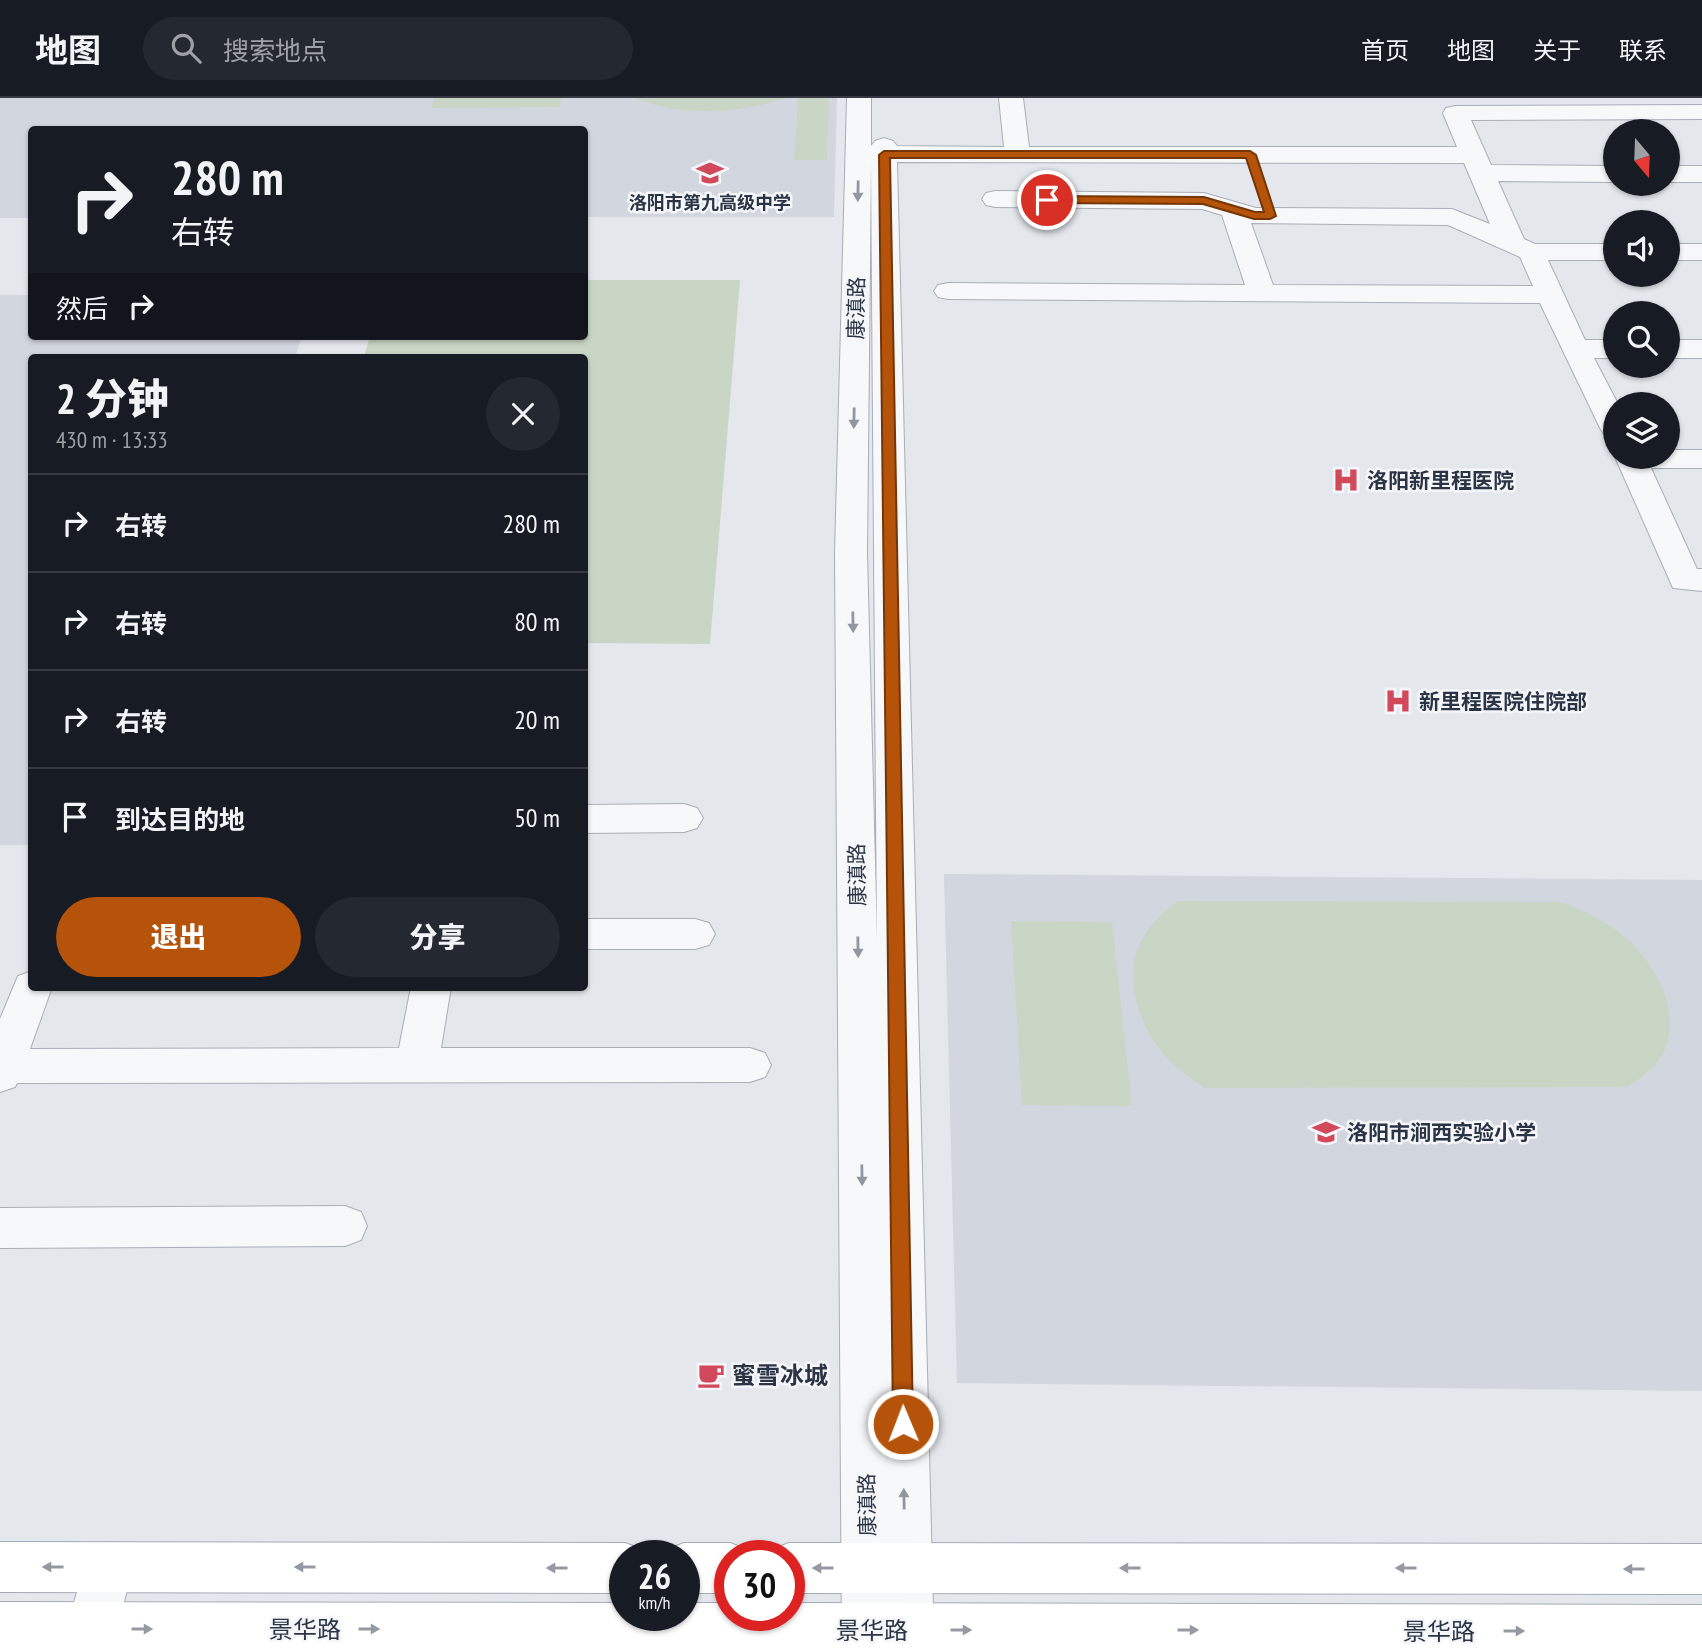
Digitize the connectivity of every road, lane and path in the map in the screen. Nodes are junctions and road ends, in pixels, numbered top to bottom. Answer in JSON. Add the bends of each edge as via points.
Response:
{"nodes":[{"id":1,"x":859,"y":98,"type":"edge"},
{"id":2,"x":884,"y":98,"type":"edge"},
{"id":3,"x":1012,"y":98,"type":"edge"},
{"id":4,"x":1702,"y":112,"type":"edge"},
{"id":5,"x":872,"y":154,"type":"junction"},
{"id":6,"x":1017,"y":154,"type":"junction"},
{"id":7,"x":1477,"y":164,"type":"junction"},
{"id":8,"x":1603,"y":173,"type":"edge"},
{"id":9,"x":1680,"y":174,"type":"edge"},
{"id":10,"x":1702,"y":174,"type":"edge"},
{"id":11,"x":1260,"y":185,"type":"junction"},
{"id":12,"x":995,"y":199,"type":"dead end"},
{"id":13,"x":1233,"y":209,"type":"junction"},
{"id":14,"x":1522,"y":248,"type":"junction"},
{"id":15,"x":1603,"y":251,"type":"edge"},
{"id":16,"x":1680,"y":252,"type":"edge"},
{"id":17,"x":1702,"y":252,"type":"edge"},
{"id":18,"x":948,"y":291,"type":"dead end"},
{"id":19,"x":1262,"y":293,"type":"junction"},
{"id":20,"x":1551,"y":295,"type":"junction"},
{"id":21,"x":1575,"y":349,"type":"junction"},
{"id":22,"x":1603,"y":349,"type":"edge"},
{"id":23,"x":1680,"y":349,"type":"edge"},
{"id":24,"x":1702,"y":349,"type":"edge"},
{"id":25,"x":1603,"y":404,"type":"edge"},
{"id":26,"x":1680,"y":459,"type":"edge"},
{"id":27,"x":1702,"y":459,"type":"edge"},
{"id":28,"x":1636,"y":469,"type":"edge"},
{"id":29,"x":1702,"y":580,"type":"edge"},
{"id":30,"x":684,"y":818,"type":"dead end"},
{"id":31,"x":588,"y":819,"type":"edge"},
{"id":32,"x":588,"y":934,"type":"edge"},
{"id":33,"x":695,"y":934,"type":"dead end"},
{"id":34,"x":30,"y":991,"type":"edge"},
{"id":35,"x":430,"y":991,"type":"edge"},
{"id":36,"x":750,"y":1065,"type":"dead end"},
{"id":37,"x":417,"y":1066,"type":"junction"},
{"id":38,"x":1,"y":1069,"type":"edge"},
{"id":39,"x":345,"y":1226,"type":"dead end"},
{"id":40,"x":0,"y":1228,"type":"edge"},
{"id":41,"x":0,"y":1567,"type":"edge"},
{"id":42,"x":108,"y":1567,"type":"junction"},
{"id":43,"x":609,"y":1568,"type":"edge"},
{"id":44,"x":805,"y":1568,"type":"edge"},
{"id":45,"x":887,"y":1568,"type":"junction"},
{"id":46,"x":1702,"y":1569,"type":"edge"},
{"id":47,"x":0,"y":1628,"type":"edge"},
{"id":48,"x":1702,"y":1631,"type":"edge"},
{"id":49,"x":89,"y":1640,"type":"edge"},
{"id":50,"x":888,"y":1641,"type":"edge"}],
"edges":[{"from":1,"to":5,"type":"street","name":"康滇路"},
{"from":2,"to":5,"type":"street","name":"康滇路"},
{"from":3,"to":6,"type":"street"},
{"from":4,"to":7,"type":"street","via":[[1455,114]]},
{"from":5,"to":6,"type":"street"},
{"from":5,"to":45,"type":"street","name":"康滇路","via":[[851,553]]},
{"from":6,"to":11,"type":"street"},
{"from":7,"to":8,"type":"street"},
{"from":7,"to":11,"type":"street"},
{"from":7,"to":14,"type":"street"},
{"from":9,"to":10,"type":"street"},
{"from":11,"to":13,"type":"street","via":[[1254,216]]},
{"from":11,"to":14,"type":"street","via":[[1452,217]]},
{"from":12,"to":13,"type":"street","via":[[1204,201]]},
{"from":13,"to":19,"type":"street"},
{"from":14,"to":15,"type":"street"},
{"from":14,"to":20,"type":"street"},
{"from":16,"to":17,"type":"street"},
{"from":18,"to":19,"type":"street"},
{"from":19,"to":20,"type":"street"},
{"from":20,"to":21,"type":"street"},
{"from":21,"to":22,"type":"street"},
{"from":21,"to":25,"type":"street"},
{"from":23,"to":24,"type":"street"},
{"from":26,"to":27,"type":"street"},
{"from":28,"to":29,"type":"street","via":[[1685,580]]},
{"from":30,"to":31,"type":"street"},
{"from":32,"to":33,"type":"street"},
{"from":34,"to":38,"type":"street"},
{"from":35,"to":37,"type":"street"},
{"from":36,"to":37,"type":"street"},
{"from":37,"to":38,"type":"street"},
{"from":39,"to":40,"type":"street"},
{"from":42,"to":41,"type":"main road","one_way":true},
{"from":43,"to":42,"type":"main road","one_way":true},
{"from":42,"to":49,"type":"street"},
{"from":45,"to":44,"type":"main road","one_way":true},
{"from":46,"to":45,"type":"main road","one_way":true},
{"from":45,"to":50,"type":"street","name":"康滇路"},
{"from":47,"to":49,"type":"main road","name":"景华路"},
{"from":50,"to":48,"type":"main road","name":"景华路","one_way":true},
{"from":49,"to":50,"type":"main road","name":"景华路","one_way":true}]}
